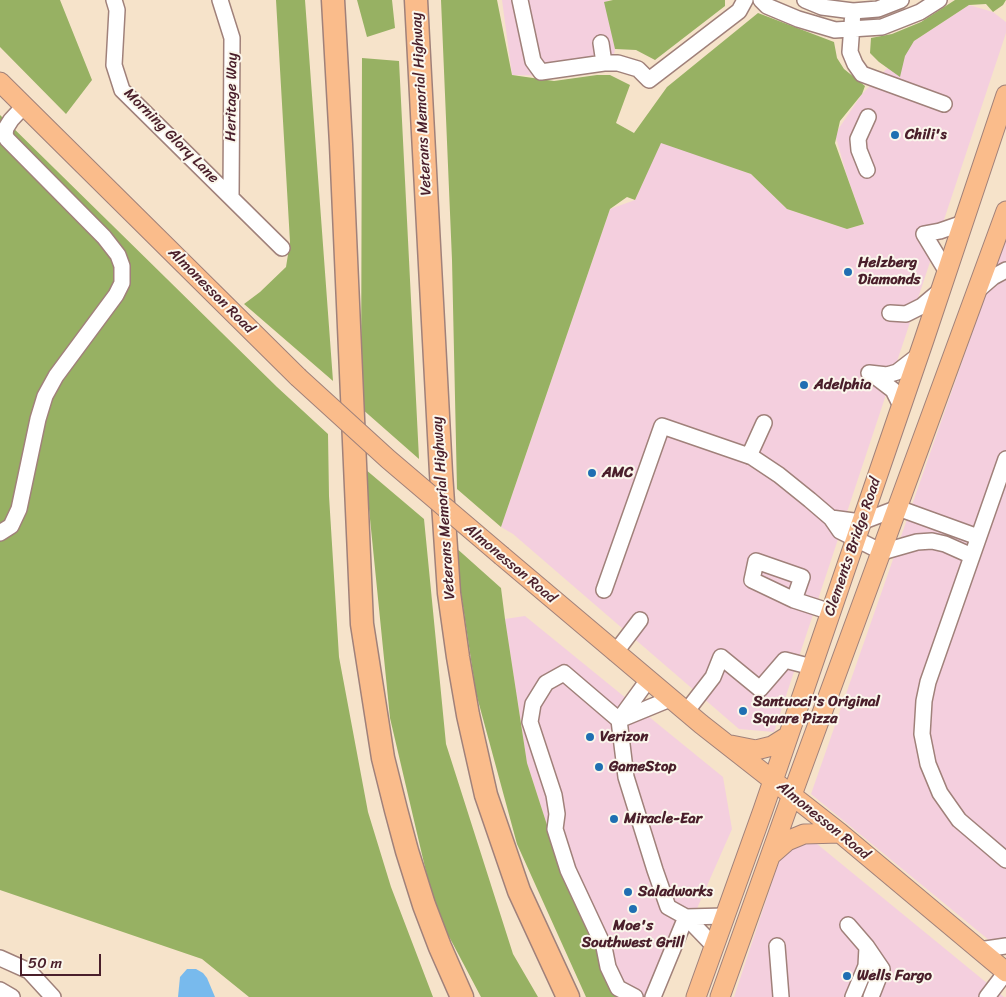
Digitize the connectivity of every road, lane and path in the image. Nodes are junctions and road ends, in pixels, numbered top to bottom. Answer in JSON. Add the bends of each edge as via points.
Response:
{"nodes":[{"id":1,"x":114,"y":0,"type":"edge"},
{"id":2,"x":220,"y":0,"type":"edge"},
{"id":3,"x":332,"y":0,"type":"edge"},
{"id":4,"x":416,"y":0,"type":"edge"},
{"id":5,"x":520,"y":0,"type":"edge"},
{"id":6,"x":745,"y":0,"type":"edge"},
{"id":7,"x":762,"y":0,"type":"edge"},
{"id":8,"x":805,"y":0,"type":"edge"},
{"id":9,"x":901,"y":0,"type":"edge"},
{"id":10,"x":938,"y":0,"type":"edge"},
{"id":11,"x":853,"y":11,"type":"junction"},
{"id":12,"x":853,"y":29,"type":"junction"},
{"id":13,"x":601,"y":43,"type":"dead end"},
{"id":14,"x":604,"y":63,"type":"junction"},
{"id":15,"x":0,"y":82,"type":"edge"},
{"id":16,"x":1006,"y":95,"type":"edge"},
{"id":17,"x":944,"y":104,"type":"dead end"},
{"id":18,"x":24,"y":106,"type":"junction"},
{"id":19,"x":868,"y":117,"type":"dead end"},
{"id":20,"x":867,"y":170,"type":"dead end"},
{"id":21,"x":231,"y":197,"type":"junction"},
{"id":22,"x":1006,"y":214,"type":"edge"},
{"id":23,"x":963,"y":223,"type":"junction"},
{"id":24,"x":282,"y":248,"type":"dead end"},
{"id":25,"x":1006,"y":270,"type":"edge"},
{"id":26,"x":947,"y":272,"type":"junction"},
{"id":27,"x":941,"y":290,"type":"junction"},
{"id":28,"x":978,"y":290,"type":"junction"},
{"id":29,"x":890,"y":312,"type":"dead end"},
{"id":30,"x":919,"y":355,"type":"junction"},
{"id":31,"x":901,"y":406,"type":"junction"},
{"id":32,"x":764,"y":423,"type":"dead end"},
{"id":33,"x":749,"y":456,"type":"junction"},
{"id":34,"x":1006,"y":459,"type":"edge"},
{"id":35,"x":898,"y":508,"type":"junction"},
{"id":36,"x":859,"y":530,"type":"junction"},
{"id":37,"x":0,"y":533,"type":"edge"},
{"id":38,"x":978,"y":537,"type":"junction"},
{"id":39,"x":882,"y":552,"type":"junction"},
{"id":40,"x":972,"y":556,"type":"junction"},
{"id":41,"x":604,"y":590,"type":"dead end"},
{"id":42,"x":794,"y":600,"type":"dead end"},
{"id":43,"x":831,"y":612,"type":"junction"},
{"id":44,"x":640,"y":620,"type":"dead end"},
{"id":45,"x":615,"y":653,"type":"junction"},
{"id":46,"x":812,"y":667,"type":"junction"},
{"id":47,"x":648,"y":680,"type":"junction"},
{"id":48,"x":670,"y":699,"type":"junction"},
{"id":49,"x":686,"y":712,"type":"junction"},
{"id":50,"x":619,"y":720,"type":"junction"},
{"id":51,"x":788,"y":736,"type":"junction"},
{"id":52,"x":725,"y":743,"type":"junction"},
{"id":53,"x":773,"y":781,"type":"junction"},
{"id":54,"x":792,"y":795,"type":"junction"},
{"id":55,"x":840,"y":834,"type":"junction"},
{"id":56,"x":770,"y":856,"type":"junction"},
{"id":57,"x":1006,"y":860,"type":"edge"},
{"id":58,"x":725,"y":916,"type":"junction"},
{"id":59,"x":686,"y":917,"type":"junction"},
{"id":60,"x":848,"y":926,"type":"dead end"},
{"id":61,"x":714,"y":946,"type":"junction"},
{"id":62,"x":778,"y":946,"type":"dead end"},
{"id":63,"x":1006,"y":946,"type":"edge"},
{"id":64,"x":867,"y":947,"type":"junction"},
{"id":65,"x":979,"y":950,"type":"junction"},
{"id":66,"x":0,"y":958,"type":"edge"},
{"id":67,"x":1006,"y":972,"type":"edge"},
{"id":68,"x":0,"y":990,"type":"edge"},
{"id":69,"x":12,"y":997,"type":"edge"},
{"id":70,"x":52,"y":997,"type":"edge"},
{"id":71,"x":462,"y":997,"type":"edge"},
{"id":72,"x":568,"y":997,"type":"edge"},
{"id":73,"x":635,"y":997,"type":"edge"},
{"id":74,"x":653,"y":997,"type":"edge"},
{"id":75,"x":696,"y":997,"type":"edge"},
{"id":76,"x":720,"y":997,"type":"edge"},
{"id":77,"x":781,"y":997,"type":"edge"},
{"id":78,"x":854,"y":997,"type":"edge"},
{"id":79,"x":859,"y":997,"type":"edge"},
{"id":80,"x":864,"y":997,"type":"edge"},
{"id":81,"x":871,"y":997,"type":"edge"},
{"id":82,"x":987,"y":997,"type":"edge"}],
"edges":[{"from":1,"to":21,"type":"street","name":"Morning Glory Lane","via":[[117,10],[114,65],[122,90]]},
{"from":2,"to":21,"type":"street","name":"Heritage Way","via":[[232,38]]},
{"from":3,"to":71,"type":"highway","via":[[362,624],[391,794],[424,905]]},
{"from":4,"to":72,"type":"highway","name":"Veterans Memorial Highway","via":[[440,473],[449,594],[458,657],[486,795],[519,891]]},
{"from":5,"to":14,"type":"street","via":[[533,60],[541,72]]},
{"from":6,"to":14,"type":"street","via":[[739,11],[649,80],[638,69]]},
{"from":7,"to":12,"type":"street","via":[[767,6],[798,19],[835,30]]},
{"from":8,"to":11,"type":"street","via":[[822,7]]},
{"from":9,"to":11,"type":"street","via":[[878,9]]},
{"from":10,"to":12,"type":"street","via":[[920,12],[882,27]]},
{"from":11,"to":12,"type":"street"},
{"from":12,"to":17,"type":"street","via":[[850,52],[862,74]]},
{"from":13,"to":14,"type":"street"},
{"from":15,"to":18,"type":"main road","name":"Almonesson Road"},
{"from":16,"to":23,"type":"main road","name":"Clements Bridge Road"},
{"from":18,"to":37,"type":"street","via":[[6,128],[7,139],[118,255],[122,283],[45,396],[19,509],[11,526]]},
{"from":18,"to":45,"type":"main road","name":"Almonesson Road","bridge":true,"via":[[298,377],[388,460]]},
{"from":19,"to":20,"type":"street","via":[[858,139]]},
{"from":21,"to":24,"type":"street","name":"Morning Glory Lane"},
{"from":22,"to":28,"type":"main road","name":"Clements Bridge Road"},
{"from":23,"to":26,"type":"main road","name":"Clements Bridge Road"},
{"from":23,"to":26,"type":"street","via":[[924,234]]},
{"from":25,"to":28,"type":"street"},
{"from":26,"to":27,"type":"main road","name":"Clements Bridge Road"},
{"from":27,"to":29,"type":"street","via":[[906,314]]},
{"from":27,"to":30,"type":"main road","name":"Clements Bridge Road"},
{"from":28,"to":35,"type":"main road","name":"Clements Bridge Road"},
{"from":30,"to":31,"type":"main road","name":"Clements Bridge Road"},
{"from":30,"to":31,"type":"street","via":[[897,372],[887,375],[869,372],[893,390]]},
{"from":31,"to":36,"type":"main road","name":"Clements Bridge Road"},
{"from":32,"to":33,"type":"street"},
{"from":33,"to":36,"type":"street","via":[[779,475],[831,518]]},
{"from":33,"to":41,"type":"street","via":[[662,426]]},
{"from":34,"to":38,"type":"street"},
{"from":35,"to":36,"type":"street"},
{"from":35,"to":38,"type":"street"},
{"from":35,"to":39,"type":"main road","name":"Clements Bridge Road"},
{"from":36,"to":39,"type":"street"},
{"from":36,"to":43,"type":"main road","name":"Clements Bridge Road"},
{"from":38,"to":40,"type":"street"},
{"from":39,"to":40,"type":"street","via":[[932,541]]},
{"from":39,"to":54,"type":"main road","name":"Clements Bridge Road"},
{"from":40,"to":57,"type":"street","via":[[928,682],[922,736],[933,779],[946,802],[959,820]]},
{"from":42,"to":43,"type":"street"},
{"from":43,"to":46,"type":"main road","name":"Clements Bridge Road"},
{"from":44,"to":45,"type":"street"},
{"from":45,"to":47,"type":"main road","name":"Almonesson Road"},
{"from":46,"to":49,"type":"street","via":[[786,660],[760,689],[721,657],[713,677]]},
{"from":46,"to":51,"type":"main road","name":"Clements Bridge Road"},
{"from":47,"to":48,"type":"main road","name":"Almonesson Road"},
{"from":47,"to":50,"type":"street"},
{"from":48,"to":49,"type":"main road","name":"Almonesson Road"},
{"from":48,"to":50,"type":"street"},
{"from":49,"to":52,"type":"main road","name":"Almonesson Road"},
{"from":50,"to":59,"type":"street","via":[[626,777],[655,870],[668,907]]},
{"from":50,"to":73,"type":"street","via":[[564,673],[546,683],[533,704],[530,722],[554,795],[555,829],[568,870],[604,947],[608,967],[618,988]]},
{"from":51,"to":52,"type":"main road","via":[[772,746],[756,750]]},
{"from":51,"to":53,"type":"main road","name":"Clements Bridge Road"},
{"from":52,"to":53,"type":"main road","name":"Almonesson Road"},
{"from":53,"to":54,"type":"main road","name":"Almonesson Road"},
{"from":53,"to":58,"type":"main road","name":"Clements Bridge Road"},
{"from":54,"to":55,"type":"main road","name":"Almonesson Road"},
{"from":54,"to":56,"type":"main road","name":"Clements Bridge Road"},
{"from":55,"to":56,"type":"main road","via":[[804,834],[787,841]]},
{"from":55,"to":65,"type":"main road","name":"Almonesson Road"},
{"from":56,"to":76,"type":"main road","name":"Clements Bridge Road"},
{"from":58,"to":59,"type":"street"},
{"from":58,"to":61,"type":"main road","name":"Clements Bridge Road"},
{"from":59,"to":61,"type":"street"},
{"from":59,"to":74,"type":"street"},
{"from":60,"to":64,"type":"street"},
{"from":61,"to":75,"type":"main road","name":"Clements Bridge Road"},
{"from":62,"to":77,"type":"street"},
{"from":63,"to":65,"type":"street"},
{"from":64,"to":78,"type":"street","via":[[866,966]]},
{"from":64,"to":79,"type":"street","via":[[870,967]]},
{"from":64,"to":80,"type":"street","via":[[877,968]]},
{"from":64,"to":81,"type":"street","via":[[882,969]]},
{"from":65,"to":67,"type":"main road","name":"Almonesson Road"},
{"from":66,"to":70,"type":"street","via":[[29,971]]},
{"from":67,"to":82,"type":"street"},
{"from":68,"to":69,"type":"street"}]}
